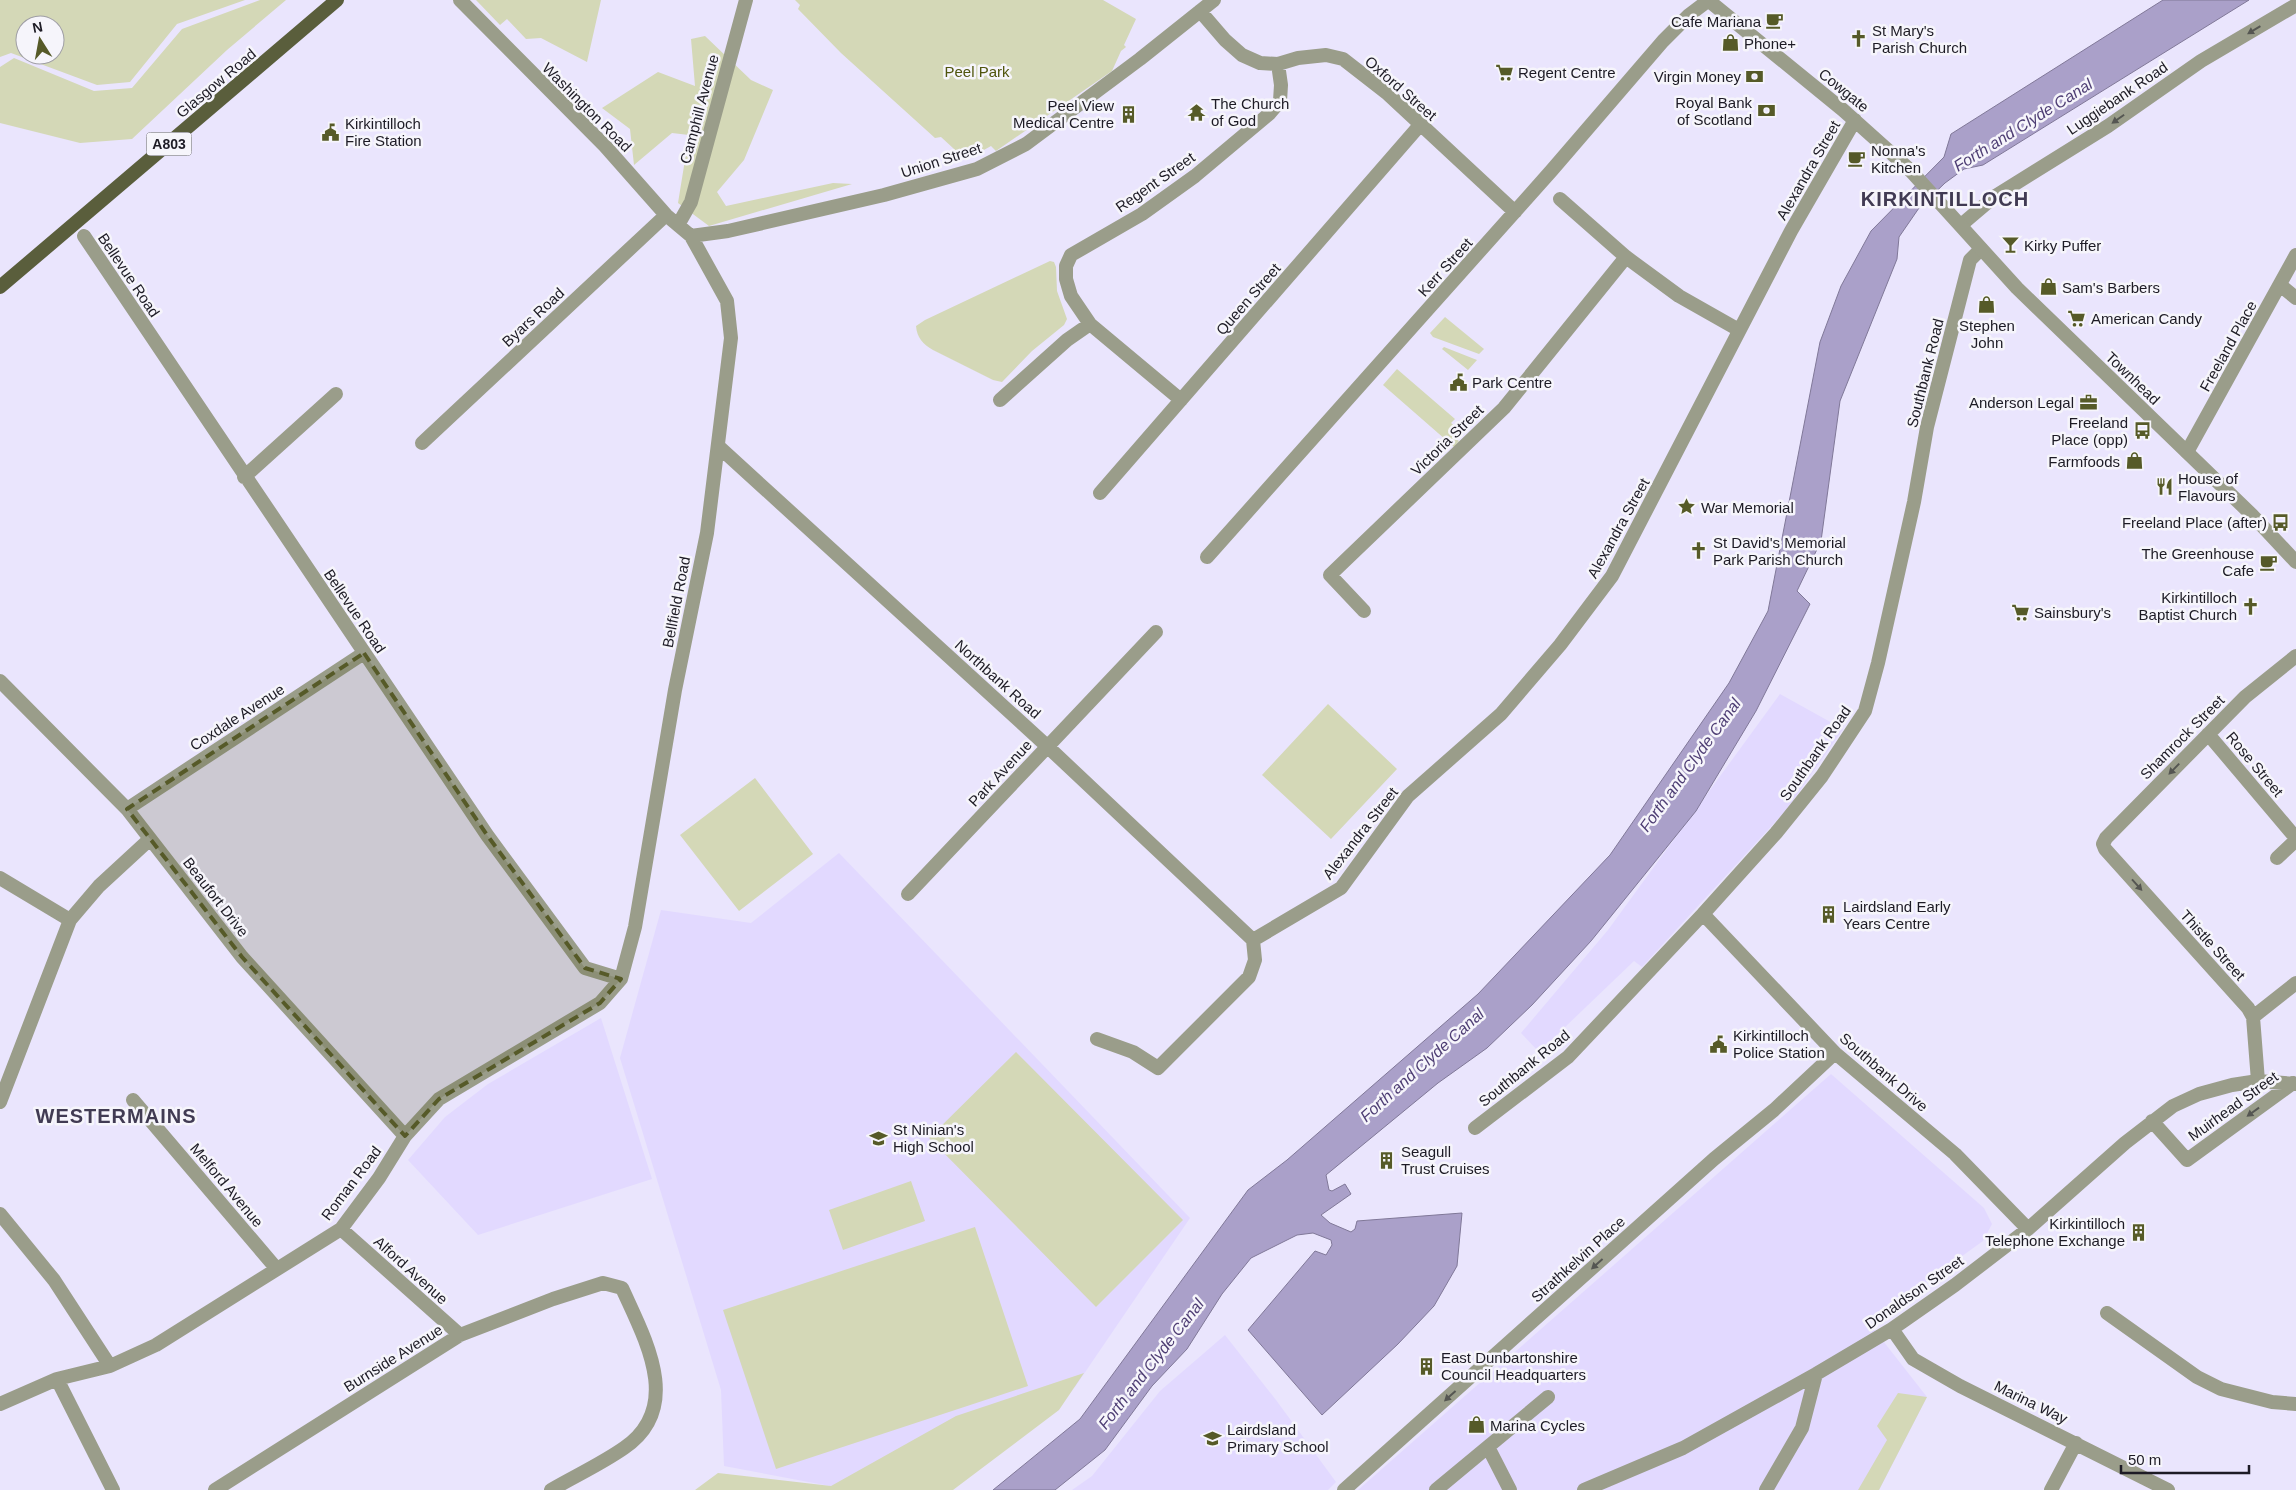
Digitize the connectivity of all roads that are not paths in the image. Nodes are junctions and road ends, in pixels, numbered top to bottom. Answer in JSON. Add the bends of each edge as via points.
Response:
{"nodes":[{"id":1,"x":337,"y":0,"type":"edge"},
{"id":2,"x":460,"y":0,"type":"edge"},
{"id":3,"x":746,"y":0,"type":"edge"},
{"id":4,"x":1214,"y":0,"type":"edge"},
{"id":5,"x":1709,"y":0,"type":"edge"},
{"id":6,"x":2296,"y":5,"type":"edge"},
{"id":7,"x":1200,"y":11,"type":"junction"},
{"id":8,"x":1278,"y":64,"type":"junction"},
{"id":9,"x":1855,"y":120,"type":"junction"},
{"id":10,"x":1420,"y":125,"type":"junction"},
{"id":11,"x":1560,"y":198,"type":"dead end"},
{"id":12,"x":1515,"y":212,"type":"junction"},
{"id":13,"x":1951,"y":214,"type":"joint"},
{"id":14,"x":666,"y":215,"type":"junction"},
{"id":15,"x":678,"y":225,"type":"junction"},
{"id":16,"x":1961,"y":225,"type":"junction"},
{"id":17,"x":84,"y":236,"type":"dead end"},
{"id":18,"x":691,"y":236,"type":"junction"},
{"id":19,"x":1981,"y":249,"type":"junction"},
{"id":20,"x":2296,"y":255,"type":"edge"},
{"id":21,"x":1626,"y":257,"type":"junction"},
{"id":22,"x":2280,"y":285,"type":"junction"},
{"id":23,"x":0,"y":287,"type":"edge"},
{"id":24,"x":2296,"y":298,"type":"edge"},
{"id":25,"x":1090,"y":324,"type":"junction"},
{"id":26,"x":1739,"y":330,"type":"junction"},
{"id":27,"x":336,"y":394,"type":"dead end"},
{"id":28,"x":1000,"y":400,"type":"dead end"},
{"id":29,"x":1181,"y":400,"type":"junction"},
{"id":30,"x":422,"y":443,"type":"dead end"},
{"id":31,"x":718,"y":446,"type":"junction"},
{"id":32,"x":2187,"y":452,"type":"junction"},
{"id":33,"x":244,"y":477,"type":"junction"},
{"id":34,"x":1100,"y":493,"type":"dead end"},
{"id":35,"x":1207,"y":557,"type":"dead end"},
{"id":36,"x":2296,"y":562,"type":"edge"},
{"id":37,"x":1364,"y":611,"type":"dead end"},
{"id":38,"x":1156,"y":632,"type":"dead end"},
{"id":39,"x":364,"y":653,"type":"junction"},
{"id":40,"x":2296,"y":656,"type":"edge"},
{"id":41,"x":0,"y":681,"type":"edge"},
{"id":42,"x":2208,"y":734,"type":"junction"},
{"id":43,"x":1048,"y":746,"type":"junction"},
{"id":44,"x":127,"y":809,"type":"junction"},
{"id":45,"x":150,"y":839,"type":"junction"},
{"id":46,"x":2296,"y":839,"type":"edge"},
{"id":47,"x":2105,"y":849,"type":"joint"},
{"id":48,"x":2277,"y":858,"type":"dead end"},
{"id":49,"x":0,"y":878,"type":"edge"},
{"id":50,"x":908,"y":894,"type":"dead end"},
{"id":51,"x":1703,"y":914,"type":"junction"},
{"id":52,"x":70,"y":920,"type":"junction"},
{"id":53,"x":1254,"y":940,"type":"junction"},
{"id":54,"x":621,"y":980,"type":"junction"},
{"id":55,"x":2296,"y":983,"type":"edge"},
{"id":56,"x":2253,"y":1016,"type":"junction"},
{"id":57,"x":1097,"y":1039,"type":"dead end"},
{"id":58,"x":1835,"y":1053,"type":"junction"},
{"id":59,"x":2258,"y":1081,"type":"junction"},
{"id":60,"x":2294,"y":1084,"type":"edge"},
{"id":61,"x":133,"y":1100,"type":"dead end"},
{"id":62,"x":0,"y":1102,"type":"edge"},
{"id":63,"x":2152,"y":1121,"type":"junction"},
{"id":64,"x":1475,"y":1128,"type":"dead end"},
{"id":65,"x":405,"y":1136,"type":"junction"},
{"id":66,"x":0,"y":1214,"type":"edge"},
{"id":67,"x":2028,"y":1228,"type":"junction"},
{"id":68,"x":340,"y":1229,"type":"junction"},
{"id":69,"x":276,"y":1268,"type":"junction"},
{"id":70,"x":2107,"y":1312,"type":"dead end"},
{"id":71,"x":1892,"y":1329,"type":"junction"},
{"id":72,"x":460,"y":1335,"type":"junction"},
{"id":73,"x":110,"y":1366,"type":"junction"},
{"id":74,"x":1816,"y":1374,"type":"junction"},
{"id":75,"x":57,"y":1379,"type":"junction"},
{"id":76,"x":1548,"y":1397,"type":"dead end"},
{"id":77,"x":0,"y":1404,"type":"edge"},
{"id":78,"x":2296,"y":1404,"type":"edge"},
{"id":79,"x":2076,"y":1442,"type":"junction"},
{"id":80,"x":1488,"y":1447,"type":"junction"},
{"id":81,"x":1606,"y":1486,"type":"edge"},
{"id":82,"x":113,"y":1490,"type":"edge"},
{"id":83,"x":215,"y":1490,"type":"edge"},
{"id":84,"x":551,"y":1490,"type":"edge"},
{"id":85,"x":1344,"y":1490,"type":"edge"},
{"id":86,"x":1436,"y":1490,"type":"edge"},
{"id":87,"x":1510,"y":1490,"type":"edge"},
{"id":88,"x":1584,"y":1490,"type":"edge"},
{"id":89,"x":1766,"y":1490,"type":"edge"},
{"id":90,"x":2051,"y":1490,"type":"edge"},
{"id":91,"x":2168,"y":1490,"type":"edge"}],
"edges":[{"from":1,"to":23,"type":"main road","name":"Glasgow Road","number":"A803"},
{"from":2,"to":14,"type":"street","name":"Washington Road","via":[[605,146]]},
{"from":3,"to":15,"type":"street","name":"Camphill Avenue","via":[[691,202]]},
{"from":4,"to":7,"type":"street","name":"Union Street"},
{"from":5,"to":9,"type":"street","name":"Cowgate"},
{"from":5,"to":12,"type":"street","name":"Kerr Street","via":[[1663,41]]},
{"from":6,"to":16,"type":"street","name":"Luggiebank Road","one_way":true,"via":[[2201,62],[2108,126],[1994,197]]},
{"from":7,"to":8,"type":"street","name":"Oxford Street","via":[[1242,55]]},
{"from":7,"to":18,"type":"street","name":"Union Street","via":[[1026,144],[977,169],[884,195],[728,231]]},
{"from":8,"to":10,"type":"street","name":"Oxford Street","via":[[1326,55],[1343,59],[1388,94]]},
{"from":8,"to":25,"type":"street","name":"Regent Street","via":[[1280,101],[1269,114],[1188,182],[1142,214],[1071,255],[1066,266],[1066,279],[1071,296]]},
{"from":9,"to":13,"type":"street","name":"Cowgate","via":[[1910,170]]},
{"from":9,"to":26,"type":"street","name":"Alexandra Street"},
{"from":10,"to":12,"type":"street","name":"Oxford Street"},
{"from":10,"to":29,"type":"street","name":"Queen Street"},
{"from":11,"to":21,"type":"street"},
{"from":12,"to":35,"type":"street","name":"Kerr Street"},
{"from":13,"to":16,"type":"street","name":"Townhead"},
{"from":14,"to":15,"type":"street","name":"Washington Road"},
{"from":14,"to":30,"type":"street","name":"Byars Road"},
{"from":15,"to":18,"type":"street","name":"Washington Road"},
{"from":16,"to":19,"type":"street","name":"Townhead"},
{"from":17,"to":33,"type":"street","name":"Bellevue Road"},
{"from":18,"to":31,"type":"street","name":"Bellfield Road","via":[[727,300],[731,338]]},
{"from":19,"to":32,"type":"street","name":"Townhead","via":[[2061,332]]},
{"from":19,"to":51,"type":"street","name":"Southbank Road","via":[[1970,260],[1932,408],[1914,502],[1865,711],[1822,776]]},
{"from":20,"to":22,"type":"street","name":"Freeland Place"},
{"from":21,"to":26,"type":"street","via":[[1679,296]]},
{"from":21,"to":37,"type":"street","name":"Victoria Street","via":[[1504,408],[1330,575]]},
{"from":22,"to":24,"type":"street"},
{"from":22,"to":32,"type":"street","name":"Freeland Place"},
{"from":25,"to":28,"type":"street","via":[[1067,340]]},
{"from":25,"to":29,"type":"street","name":"Regent Street"},
{"from":26,"to":53,"type":"street","name":"Alexandra Street","via":[[1612,576],[1560,645],[1501,714],[1408,796],[1341,888]]},
{"from":27,"to":33,"type":"street"},
{"from":29,"to":34,"type":"street","name":"Queen Street"},
{"from":31,"to":43,"type":"street","name":"Northbank Road"},
{"from":31,"to":54,"type":"street","name":"Bellfield Road","via":[[707,533],[675,690],[636,927]]},
{"from":32,"to":36,"type":"street","name":"Townhead","via":[[2252,514]]},
{"from":33,"to":39,"type":"street","name":"Bellevue Road"},
{"from":38,"to":43,"type":"street","name":"Park Avenue"},
{"from":39,"to":44,"type":"street","name":"Coxdale Avenue"},
{"from":39,"to":54,"type":"street","name":"Bellevue Road","via":[[487,834],[585,968]]},
{"from":40,"to":42,"type":"street","name":"Shamrock Street","via":[[2245,696]]},
{"from":41,"to":44,"type":"street","name":"Beaufort Drive"},
{"from":42,"to":46,"type":"street","name":"Rose Street"},
{"from":42,"to":47,"type":"street","name":"Shamrock Street","one_way":true,"via":[[2106,838]]},
{"from":43,"to":50,"type":"street","name":"Park Avenue"},
{"from":43,"to":53,"type":"street","name":"Northbank Road"},
{"from":44,"to":45,"type":"street","name":"Beaufort Drive"},
{"from":45,"to":52,"type":"street","via":[[99,886]]},
{"from":45,"to":65,"type":"street","name":"Beaufort Drive","via":[[242,957]]},
{"from":46,"to":48,"type":"street","name":"Rose Street"},
{"from":47,"to":56,"type":"street","name":"Thistle Street","one_way":true},
{"from":49,"to":52,"type":"street"},
{"from":51,"to":58,"type":"street","name":"Southbank Drive"},
{"from":51,"to":64,"type":"street","name":"Southbank Road","via":[[1568,1056]]},
{"from":52,"to":62,"type":"street"},
{"from":53,"to":57,"type":"street","via":[[1255,960],[1249,977],[1158,1068],[1132,1052]]},
{"from":54,"to":65,"type":"street","name":"Roman Road","via":[[600,1003],[439,1099]]},
{"from":55,"to":56,"type":"street"},
{"from":56,"to":59,"type":"street"},
{"from":58,"to":67,"type":"street","name":"Southbank Drive","via":[[1954,1154]]},
{"from":58,"to":85,"type":"street","name":"Strathkelvin Place","one_way":true},
{"from":59,"to":60,"type":"street","name":"Donaldson Street"},
{"from":59,"to":63,"type":"street","name":"Donaldson Street","via":[[2199,1094],[2173,1106]]},
{"from":60,"to":63,"type":"street","name":"Muirhead Street","one_way":true,"via":[[2187,1160]]},
{"from":61,"to":69,"type":"street","name":"Melford Avenue"},
{"from":63,"to":67,"type":"street","name":"Donaldson Street"},
{"from":65,"to":68,"type":"street","name":"Roman Road","via":[[380,1178]]},
{"from":66,"to":73,"type":"street","via":[[54,1280]]},
{"from":67,"to":71,"type":"street","name":"Donaldson Street"},
{"from":68,"to":69,"type":"street","name":"Roman Road"},
{"from":68,"to":72,"type":"street","name":"Alford Avenue"},
{"from":69,"to":73,"type":"street","name":"Roman Road","via":[[156,1345]]},
{"from":70,"to":78,"type":"street","via":[[2197,1377],[2221,1389],[2272,1402]]},
{"from":71,"to":74,"type":"street","name":"Donaldson Street"},
{"from":71,"to":79,"type":"street","name":"Marina Way","via":[[1913,1359],[1960,1386]]},
{"from":72,"to":83,"type":"street","name":"Burnside Avenue"},
{"from":72,"to":84,"type":"street","name":"Burnside Avenue","via":[[554,1298],[603,1283],[622,1288],[648,1343],[656,1378],[655,1411],[645,1429],[625,1448]]},
{"from":73,"to":75,"type":"street","name":"Roman Road"},
{"from":74,"to":81,"type":"street","name":"Donaldson Street","via":[[1684,1448]]},
{"from":74,"to":89,"type":"street","via":[[1802,1428]]},
{"from":75,"to":77,"type":"street","name":"Roman Road"},
{"from":75,"to":82,"type":"street"},
{"from":76,"to":80,"type":"street"},
{"from":79,"to":90,"type":"street"},
{"from":79,"to":91,"type":"street","name":"Marina Way"},
{"from":80,"to":86,"type":"street"},
{"from":80,"to":87,"type":"street"},
{"from":81,"to":88,"type":"street","name":"Donaldson Street"}]}
